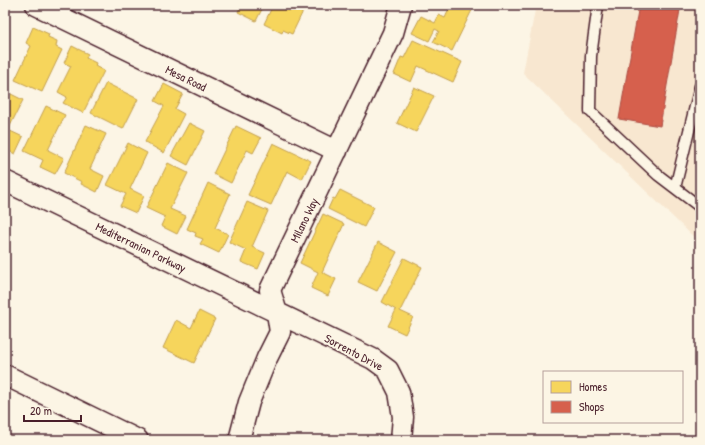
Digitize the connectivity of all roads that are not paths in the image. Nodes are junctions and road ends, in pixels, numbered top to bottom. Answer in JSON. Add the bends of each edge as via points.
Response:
{"nodes":[{"id":1,"x":36,"y":5,"type":"edge"},
{"id":2,"x":400,"y":5,"type":"edge"},
{"id":3,"x":598,"y":5,"type":"edge"},
{"id":4,"x":700,"y":86,"type":"edge"},
{"id":5,"x":337,"y":151,"type":"junction"},
{"id":6,"x":5,"y":181,"type":"edge"},
{"id":7,"x":675,"y":188,"type":"junction"},
{"id":8,"x":700,"y":207,"type":"edge"},
{"id":9,"x":277,"y":313,"type":"junction"},
{"id":10,"x":5,"y":375,"type":"edge"},
{"id":11,"x":403,"y":439,"type":"edge"},
{"id":12,"x":138,"y":440,"type":"edge"},
{"id":13,"x":240,"y":440,"type":"edge"}],
"edges":[{"from":1,"to":5,"type":"street","name":"Mesa Road"},
{"from":2,"to":5,"type":"street","name":"Milano Way","via":[[393,33]]},
{"from":3,"to":7,"type":"lane","via":[[591,56],[590,112]]},
{"from":4,"to":7,"type":"lane"},
{"from":5,"to":9,"type":"street","name":"Milano Way","via":[[270,290]]},
{"from":6,"to":9,"type":"street","name":"Mediterranian Parkway"},
{"from":7,"to":8,"type":"lane"},
{"from":9,"to":11,"type":"street","name":"Sorrento Drive","via":[[373,359],[388,370],[399,392]]},
{"from":9,"to":13,"type":"street","name":"Milano Way","via":[[280,332],[249,402]]},
{"from":10,"to":12,"type":"street"}]}
